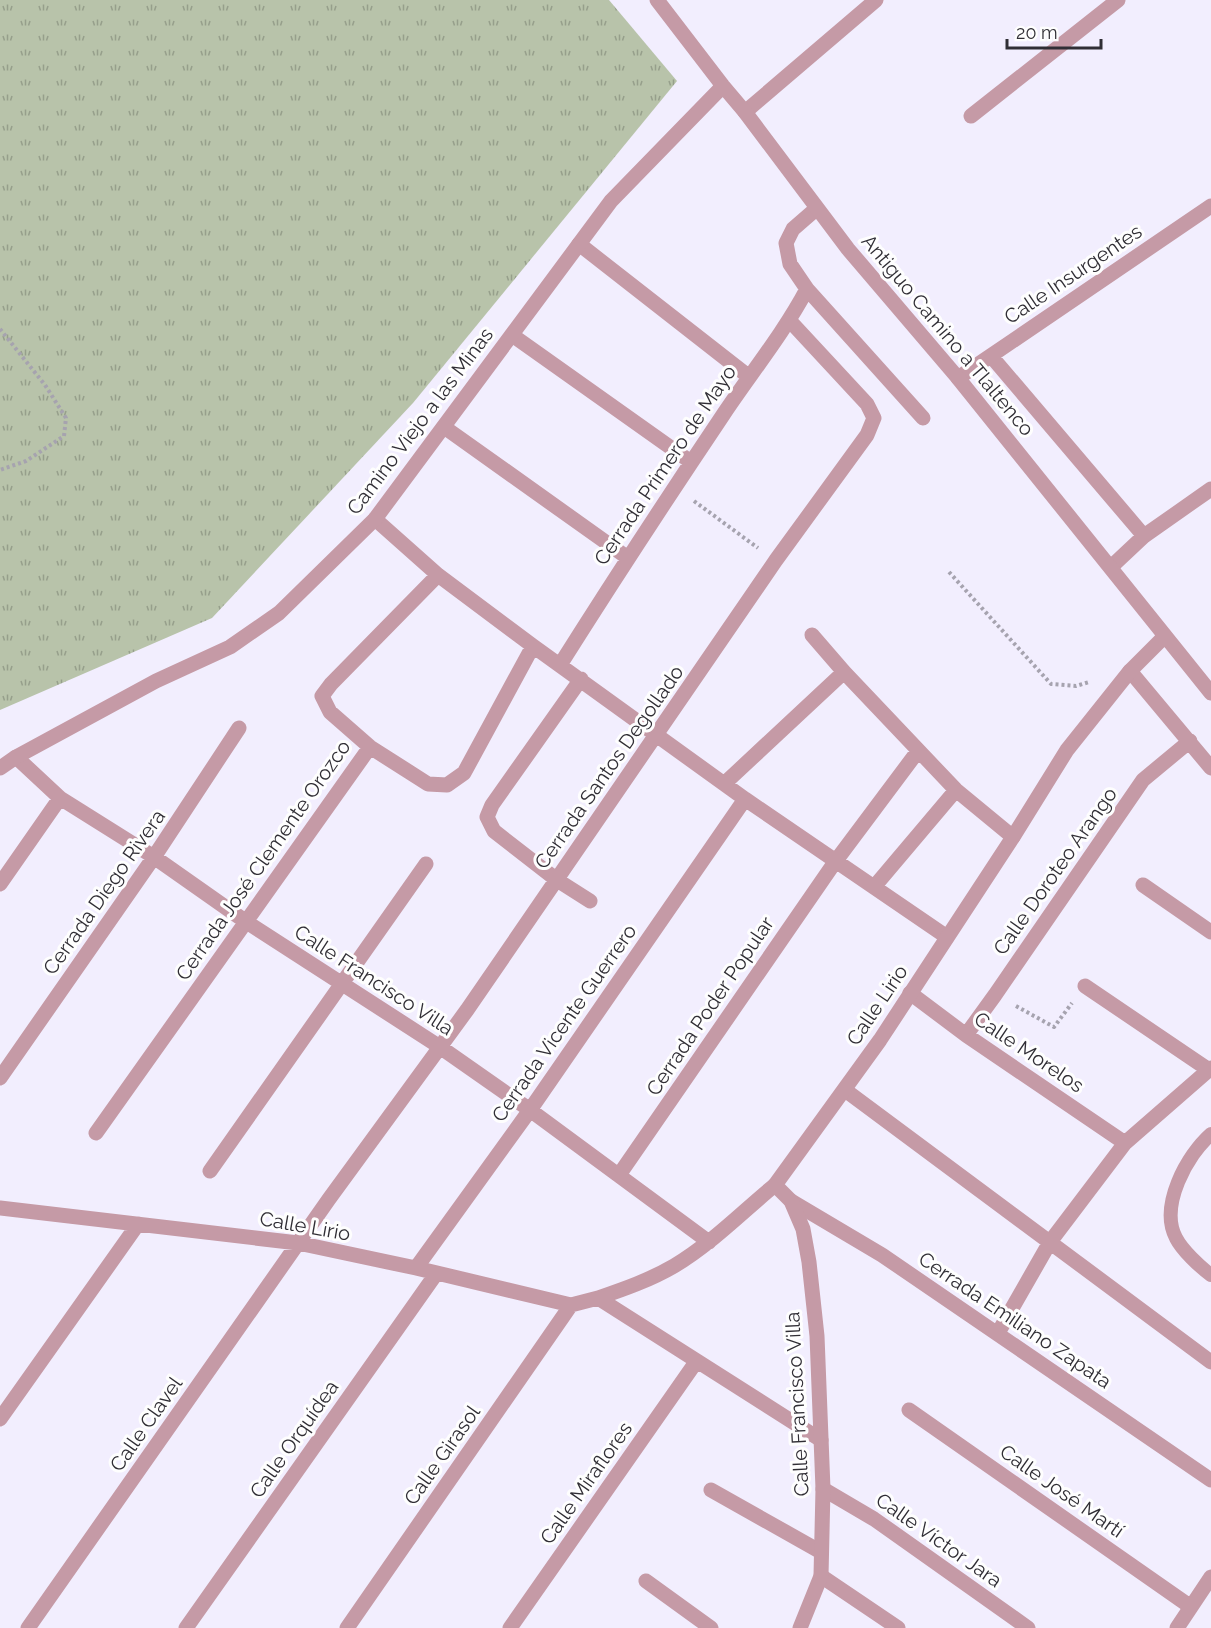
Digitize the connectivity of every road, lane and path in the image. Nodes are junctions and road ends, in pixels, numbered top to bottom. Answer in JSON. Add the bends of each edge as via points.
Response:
{"nodes":[{"id":1,"x":657,"y":0,"type":"edge"},
{"id":2,"x":876,"y":0,"type":"edge"},
{"id":3,"x":1118,"y":0,"type":"edge"},
{"id":4,"x":723,"y":86,"type":"junction"},
{"id":5,"x":746,"y":112,"type":"junction"},
{"id":6,"x":971,"y":116,"type":"dead end"},
{"id":7,"x":1211,"y":206,"type":"edge"},
{"id":8,"x":816,"y":209,"type":"junction"},
{"id":9,"x":579,"y":244,"type":"junction"},
{"id":10,"x":807,"y":289,"type":"junction"},
{"id":11,"x":790,"y":321,"type":"junction"},
{"id":12,"x":0,"y":329,"type":"edge"},
{"id":13,"x":512,"y":335,"type":"junction"},
{"id":14,"x":991,"y":356,"type":"junction"},
{"id":15,"x":748,"y":376,"type":"junction"},
{"id":16,"x":958,"y":378,"type":"junction"},
{"id":17,"x":923,"y":418,"type":"dead end"},
{"id":18,"x":444,"y":428,"type":"junction"},
{"id":19,"x":692,"y":462,"type":"junction"},
{"id":20,"x":0,"y":470,"type":"edge"},
{"id":21,"x":674,"y":487,"type":"junction"},
{"id":22,"x":1211,"y":489,"type":"edge"},
{"id":23,"x":375,"y":519,"type":"junction"},
{"id":24,"x":1144,"y":536,"type":"junction"},
{"id":25,"x":628,"y":558,"type":"junction"},
{"id":26,"x":776,"y":560,"type":"junction"},
{"id":27,"x":1112,"y":567,"type":"junction"},
{"id":28,"x":950,"y":572,"type":"dead end"},
{"id":29,"x":438,"y":575,"type":"junction"},
{"id":30,"x":812,"y":635,"type":"dead end"},
{"id":31,"x":1165,"y":636,"type":"junction"},
{"id":32,"x":533,"y":646,"type":"junction"},
{"id":33,"x":560,"y":664,"type":"junction"},
{"id":34,"x":1130,"y":671,"type":"junction"},
{"id":35,"x":844,"y":672,"type":"junction"},
{"id":36,"x":581,"y":679,"type":"junction"},
{"id":37,"x":1211,"y":693,"type":"edge"},
{"id":38,"x":239,"y":728,"type":"dead end"},
{"id":39,"x":657,"y":734,"type":"junction"},
{"id":40,"x":1190,"y":741,"type":"junction"},
{"id":41,"x":370,"y":747,"type":"junction"},
{"id":42,"x":918,"y":751,"type":"junction"},
{"id":43,"x":16,"y":757,"type":"junction"},
{"id":44,"x":0,"y":768,"type":"edge"},
{"id":45,"x":1211,"y":768,"type":"edge"},
{"id":46,"x":725,"y":783,"type":"junction"},
{"id":47,"x":956,"y":789,"type":"junction"},
{"id":48,"x":60,"y":798,"type":"junction"},
{"id":49,"x":746,"y":800,"type":"junction"},
{"id":50,"x":1013,"y":837,"type":"junction"},
{"id":51,"x":154,"y":858,"type":"junction"},
{"id":52,"x":835,"y":861,"type":"junction"},
{"id":53,"x":426,"y":864,"type":"dead end"},
{"id":54,"x":557,"y":880,"type":"junction"},
{"id":55,"x":0,"y":884,"type":"edge"},
{"id":56,"x":1143,"y":885,"type":"dead end"},
{"id":57,"x":874,"y":887,"type":"junction"},
{"id":58,"x":590,"y":901,"type":"dead end"},
{"id":59,"x":245,"y":921,"type":"junction"},
{"id":60,"x":1211,"y":932,"type":"edge"},
{"id":61,"x":947,"y":938,"type":"junction"},
{"id":62,"x":341,"y":984,"type":"junction"},
{"id":63,"x":1085,"y":986,"type":"joint"},
{"id":64,"x":910,"y":993,"type":"junction"},
{"id":65,"x":995,"y":995,"type":"junction"},
{"id":66,"x":966,"y":1035,"type":"junction"},
{"id":67,"x":440,"y":1047,"type":"junction"},
{"id":68,"x":1210,"y":1069,"type":"edge"},
{"id":69,"x":0,"y":1078,"type":"edge"},
{"id":70,"x":845,"y":1090,"type":"junction"},
{"id":71,"x":530,"y":1110,"type":"junction"},
{"id":72,"x":96,"y":1133,"type":"dead end"},
{"id":73,"x":1211,"y":1134,"type":"edge"},
{"id":74,"x":1125,"y":1143,"type":"junction"},
{"id":75,"x":210,"y":1171,"type":"dead end"},
{"id":76,"x":619,"y":1175,"type":"junction"},
{"id":77,"x":775,"y":1185,"type":"junction"},
{"id":78,"x":791,"y":1201,"type":"junction"},
{"id":79,"x":0,"y":1208,"type":"edge"},
{"id":80,"x":138,"y":1224,"type":"junction"},
{"id":81,"x":709,"y":1242,"type":"junction"},
{"id":82,"x":1050,"y":1242,"type":"junction"},
{"id":83,"x":298,"y":1243,"type":"junction"},
{"id":84,"x":416,"y":1268,"type":"junction"},
{"id":85,"x":436,"y":1274,"type":"junction"},
{"id":86,"x":1211,"y":1275,"type":"edge"},
{"id":87,"x":598,"y":1299,"type":"junction"},
{"id":88,"x":571,"y":1305,"type":"junction"},
{"id":89,"x":998,"y":1333,"type":"junction"},
{"id":90,"x":696,"y":1362,"type":"junction"},
{"id":91,"x":1211,"y":1362,"type":"edge"},
{"id":92,"x":909,"y":1410,"type":"dead end"},
{"id":93,"x":0,"y":1419,"type":"edge"},
{"id":94,"x":821,"y":1440,"type":"junction"},
{"id":95,"x":1211,"y":1480,"type":"edge"},
{"id":96,"x":823,"y":1489,"type":"junction"},
{"id":97,"x":711,"y":1490,"type":"dead end"},
{"id":98,"x":820,"y":1552,"type":"junction"},
{"id":99,"x":821,"y":1576,"type":"junction"},
{"id":100,"x":1211,"y":1577,"type":"edge"},
{"id":101,"x":646,"y":1581,"type":"dead end"},
{"id":102,"x":1191,"y":1607,"type":"junction"},
{"id":103,"x":28,"y":1628,"type":"edge"},
{"id":104,"x":186,"y":1628,"type":"edge"},
{"id":105,"x":347,"y":1628,"type":"edge"},
{"id":106,"x":510,"y":1628,"type":"edge"},
{"id":107,"x":711,"y":1628,"type":"edge"},
{"id":108,"x":800,"y":1628,"type":"edge"},
{"id":109,"x":898,"y":1628,"type":"edge"},
{"id":110,"x":1028,"y":1628,"type":"edge"},
{"id":111,"x":1177,"y":1628,"type":"edge"}],
"edges":[{"from":1,"to":4,"type":"street","name":"Antiguo Camino a Tlaltenco"},
{"from":2,"to":5,"type":"street"},
{"from":3,"to":6,"type":"street"},
{"from":4,"to":5,"type":"street","name":"Antiguo Camino a Tlaltenco"},
{"from":4,"to":9,"type":"street","name":"Camino Viejo a las Minas","via":[[611,201]]},
{"from":5,"to":8,"type":"street","name":"Antiguo Camino a Tlaltenco"},
{"from":7,"to":14,"type":"street","name":"Calle Insurgentes"},
{"from":8,"to":10,"type":"street","via":[[794,229],[786,243],[790,264]]},
{"from":8,"to":16,"type":"street","name":"Antiguo Camino a Tlaltenco"},
{"from":9,"to":13,"type":"street","name":"Camino Viejo a las Minas"},
{"from":9,"to":15,"type":"street"},
{"from":10,"to":11,"type":"street","name":"Cerrada Primero de Mayo"},
{"from":10,"to":17,"type":"street"},
{"from":11,"to":15,"type":"street","name":"Cerrada Primero de Mayo"},
{"from":11,"to":26,"type":"street","name":"Cerrada Santos Degollado","via":[[867,404],[874,418],[867,435]]},
{"from":12,"to":20,"type":"path","via":[[66,418],[64,436],[26,461]]},
{"from":13,"to":18,"type":"street","name":"Camino Viejo a las Minas"},
{"from":13,"to":19,"type":"street"},
{"from":14,"to":16,"type":"street","name":"Calle Insurgentes"},
{"from":14,"to":24,"type":"street"},
{"from":15,"to":19,"type":"street","name":"Cerrada Primero de Mayo"},
{"from":16,"to":27,"type":"street","name":"Antiguo Camino a Tlaltenco"},
{"from":18,"to":23,"type":"street","name":"Camino Viejo a las Minas"},
{"from":18,"to":25,"type":"street"},
{"from":19,"to":21,"type":"street","name":"Cerrada Primero de Mayo"},
{"from":21,"to":25,"type":"street","name":"Cerrada Primero de Mayo"},
{"from":21,"to":26,"type":"path"},
{"from":22,"to":24,"type":"street"},
{"from":23,"to":29,"type":"street"},
{"from":23,"to":43,"type":"street","name":"Camino Viejo a las Minas","via":[[279,613],[230,647],[156,681]]},
{"from":24,"to":27,"type":"street"},
{"from":25,"to":33,"type":"street","name":"Cerrada Primero de Mayo"},
{"from":26,"to":39,"type":"street","name":"Cerrada Santos Degollado"},
{"from":27,"to":31,"type":"street","name":"Antiguo Camino a Tlaltenco"},
{"from":28,"to":34,"type":"path","via":[[1051,684],[1076,686]]},
{"from":29,"to":32,"type":"street"},
{"from":29,"to":41,"type":"street","name":"Cerrada José Clemente Orozco","via":[[322,696],[330,712]]},
{"from":30,"to":35,"type":"street"},
{"from":31,"to":34,"type":"street","name":"Calle Lirio"},
{"from":31,"to":37,"type":"street","name":"Antiguo Camino a Tlaltenco"},
{"from":32,"to":33,"type":"street"},
{"from":32,"to":41,"type":"street","via":[[464,773],[447,785],[428,784]]},
{"from":33,"to":36,"type":"street"},
{"from":34,"to":40,"type":"street"},
{"from":34,"to":50,"type":"street","name":"Calle Lirio","via":[[1067,750]]},
{"from":35,"to":42,"type":"street"},
{"from":35,"to":46,"type":"street"},
{"from":36,"to":39,"type":"street"},
{"from":36,"to":54,"type":"street","via":[[487,817],[494,831]]},
{"from":38,"to":51,"type":"street","name":"Cerrada Diego Rivera"},
{"from":39,"to":46,"type":"street"},
{"from":39,"to":54,"type":"street","name":"Cerrada Santos Degollado"},
{"from":40,"to":45,"type":"street"},
{"from":40,"to":65,"type":"street","name":"Calle Doroteo Arango","via":[[1143,780]]},
{"from":41,"to":59,"type":"street","name":"Cerrada José Clemente Orozco"},
{"from":42,"to":47,"type":"street"},
{"from":42,"to":52,"type":"street","name":"Cerrada Poder Popular"},
{"from":43,"to":44,"type":"street","name":"Camino Viejo a las Minas"},
{"from":43,"to":48,"type":"street","name":"Calle Francisco Villa"},
{"from":46,"to":49,"type":"street"},
{"from":47,"to":50,"type":"street"},
{"from":47,"to":57,"type":"street"},
{"from":48,"to":51,"type":"street","name":"Calle Francisco Villa"},
{"from":48,"to":55,"type":"street"},
{"from":49,"to":52,"type":"street"},
{"from":49,"to":71,"type":"street","name":"Cerrada Vicente Guerrero"},
{"from":50,"to":61,"type":"street","name":"Calle Lirio"},
{"from":51,"to":59,"type":"street","name":"Calle Francisco Villa"},
{"from":51,"to":69,"type":"street","name":"Cerrada Diego Rivera"},
{"from":52,"to":57,"type":"street"},
{"from":52,"to":76,"type":"street","name":"Cerrada Poder Popular"},
{"from":53,"to":62,"type":"street"},
{"from":54,"to":58,"type":"street"},
{"from":54,"to":67,"type":"street","name":"Cerrada Santos Degollado"},
{"from":56,"to":60,"type":"street"},
{"from":57,"to":61,"type":"street"},
{"from":59,"to":62,"type":"street","name":"Calle Francisco Villa"},
{"from":59,"to":72,"type":"street","name":"Cerrada José Clemente Orozco"},
{"from":61,"to":64,"type":"street","name":"Calle Lirio"},
{"from":62,"to":67,"type":"street","name":"Calle Francisco Villa"},
{"from":62,"to":75,"type":"street"},
{"from":63,"to":65,"type":"path","via":[[1054,1028]]},
{"from":63,"to":68,"type":"street"},
{"from":64,"to":66,"type":"street","name":"Calle Morelos"},
{"from":64,"to":70,"type":"street","name":"Calle Lirio"},
{"from":65,"to":66,"type":"street","name":"Calle Doroteo Arango"},
{"from":66,"to":74,"type":"street","name":"Calle Morelos"},
{"from":67,"to":71,"type":"street","name":"Calle Francisco Villa"},
{"from":67,"to":83,"type":"street","name":"Cerrada Santos Degollado"},
{"from":68,"to":74,"type":"street"},
{"from":70,"to":77,"type":"street","name":"Calle Lirio"},
{"from":70,"to":82,"type":"street"},
{"from":71,"to":76,"type":"street","name":"Calle Francisco Villa"},
{"from":71,"to":84,"type":"street","name":"Cerrada Vicente Guerrero"},
{"from":73,"to":86,"type":"lane","via":[[1177,1180],[1171,1217],[1176,1238]]},
{"from":74,"to":82,"type":"street"},
{"from":76,"to":81,"type":"street","name":"Calle Francisco Villa"},
{"from":77,"to":78,"type":"street","name":"Calle Francisco Villa"},
{"from":77,"to":81,"type":"street","name":"Calle Lirio"},
{"from":78,"to":89,"type":"street","name":"Cerrada Emiliano Zapata"},
{"from":78,"to":94,"type":"street","name":"Calle Francisco Villa","via":[[803,1229],[809,1262],[817,1336]]},
{"from":79,"to":80,"type":"street","name":"Calle Lirio"},
{"from":80,"to":83,"type":"street","name":"Calle Lirio"},
{"from":80,"to":93,"type":"street"},
{"from":81,"to":87,"type":"street","name":"Calle Lirio","via":[[674,1266]]},
{"from":82,"to":89,"type":"street"},
{"from":82,"to":91,"type":"street"},
{"from":83,"to":84,"type":"street","name":"Calle Lirio"},
{"from":83,"to":103,"type":"street","name":"Calle Clavel"},
{"from":84,"to":85,"type":"street","name":"Calle Lirio"},
{"from":85,"to":88,"type":"street","name":"Calle Lirio"},
{"from":85,"to":104,"type":"street","name":"Calle Orquídea"},
{"from":87,"to":88,"type":"street","name":"Calle Lirio"},
{"from":87,"to":90,"type":"street"},
{"from":88,"to":105,"type":"street","name":"Calle Girasol"},
{"from":89,"to":95,"type":"street","name":"Cerrada Emiliano Zapata"},
{"from":90,"to":94,"type":"street"},
{"from":90,"to":106,"type":"street","name":"Calle Miraflores"},
{"from":92,"to":102,"type":"street","name":"Calle José Martí"},
{"from":94,"to":96,"type":"street","name":"Calle Francisco Villa"},
{"from":96,"to":98,"type":"street","name":"Calle Francisco Villa"},
{"from":96,"to":110,"type":"street","name":"Calle Víctor Jara","via":[[874,1519]]},
{"from":97,"to":98,"type":"street"},
{"from":98,"to":99,"type":"street","name":"Calle Francisco Villa"},
{"from":99,"to":108,"type":"street","name":"Calle Francisco Villa"},
{"from":99,"to":109,"type":"street"},
{"from":100,"to":102,"type":"street"},
{"from":101,"to":107,"type":"street"},
{"from":102,"to":111,"type":"street"}]}
